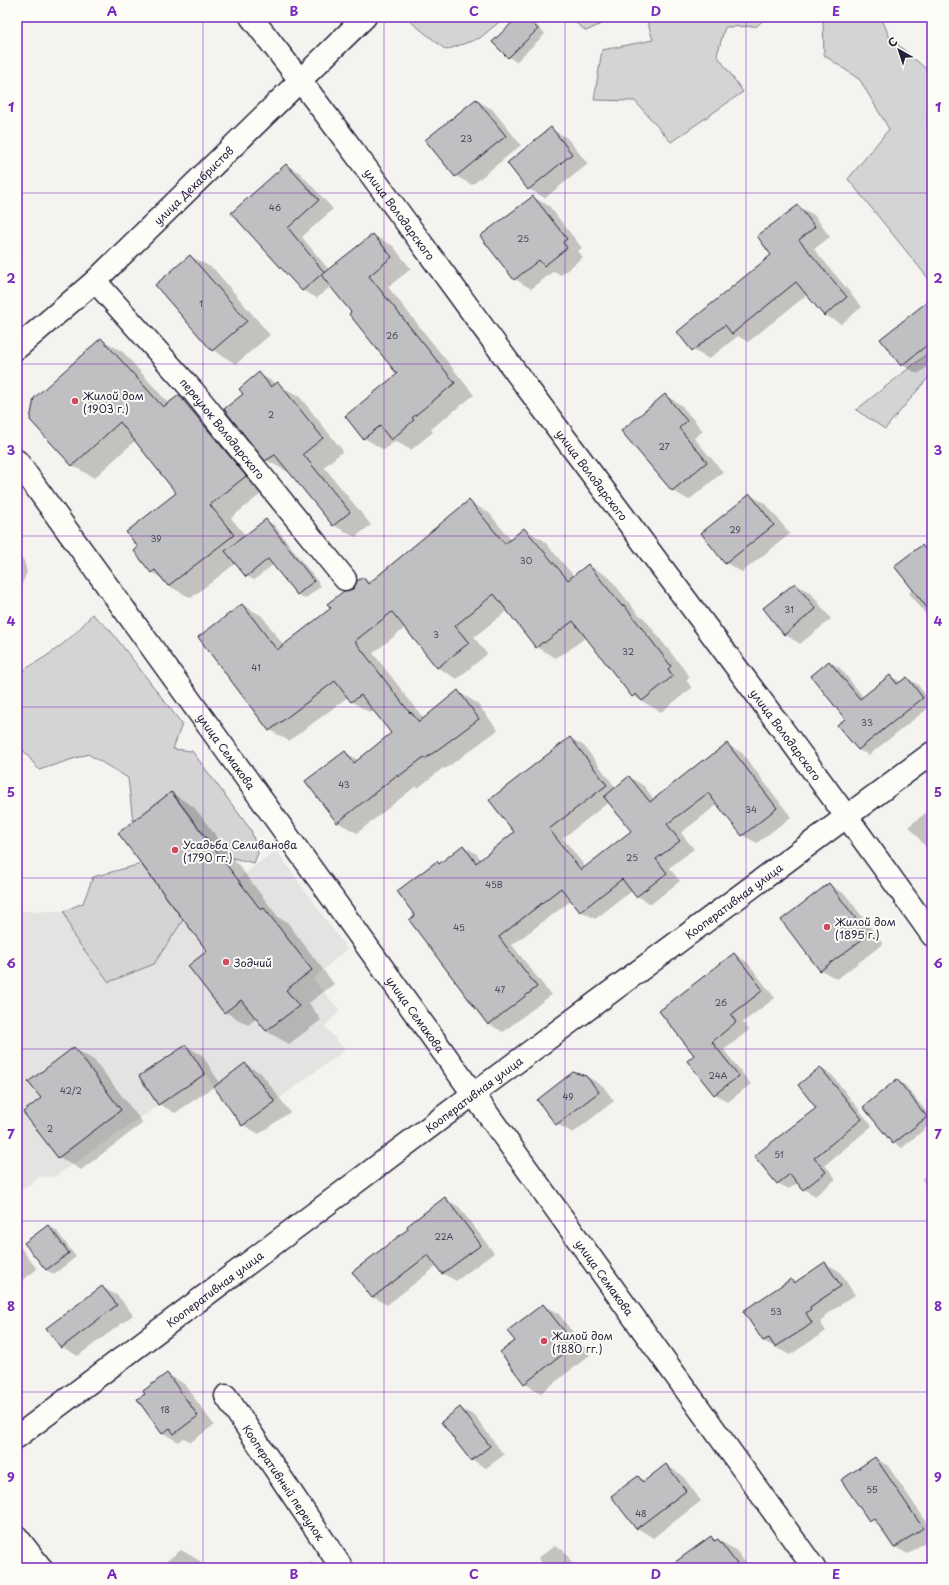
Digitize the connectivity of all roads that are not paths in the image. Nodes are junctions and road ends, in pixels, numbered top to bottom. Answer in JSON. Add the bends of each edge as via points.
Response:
{"nodes":[{"id":1,"x":251,"y":17,"type":"edge"},
{"id":2,"x":365,"y":17,"type":"edge"},
{"id":3,"x":301,"y":80,"type":"junction"},
{"id":4,"x":95,"y":281,"type":"junction"},
{"id":5,"x":17,"y":348,"type":"edge"},
{"id":6,"x":17,"y":461,"type":"edge"},
{"id":7,"x":345,"y":579,"type":"dead end"},
{"id":8,"x":932,"y":753,"type":"edge"},
{"id":9,"x":847,"y":816,"type":"junction"},
{"id":10,"x":932,"y":935,"type":"edge"},
{"id":11,"x":472,"y":1095,"type":"junction"},
{"id":12,"x":226,"y":1396,"type":"dead end"},
{"id":13,"x":17,"y":1437,"type":"edge"},
{"id":14,"x":17,"y":1537,"type":"edge"},
{"id":15,"x":41,"y":1568,"type":"edge"},
{"id":16,"x":342,"y":1568,"type":"edge"},
{"id":17,"x":814,"y":1568,"type":"edge"}],
"edges":[{"from":1,"to":3,"type":"street","name":"улица Володарского"},
{"from":2,"to":3,"type":"street","name":"улица Декабристов"},
{"from":3,"to":4,"type":"street","name":"улица Декабристов"},
{"from":3,"to":9,"type":"street","name":"улица Володарского"},
{"from":4,"to":5,"type":"street","name":"улица Декабристов"},
{"from":4,"to":7,"type":"street","name":"переулок Володарского","via":[[193,391]]},
{"from":6,"to":11,"type":"street","name":"улица Семакова","via":[[348,918]]},
{"from":8,"to":9,"type":"street","name":"Кооперативная улица"},
{"from":9,"to":10,"type":"street","name":"улица Володарского"},
{"from":9,"to":11,"type":"street","name":"Кооперативная улица"},
{"from":11,"to":13,"type":"street","name":"Кооперативная улица"},
{"from":11,"to":17,"type":"street","name":"улица Семакова"},
{"from":12,"to":16,"type":"street","name":"Кооперативный переулок"},
{"from":14,"to":15,"type":"street"}]}
